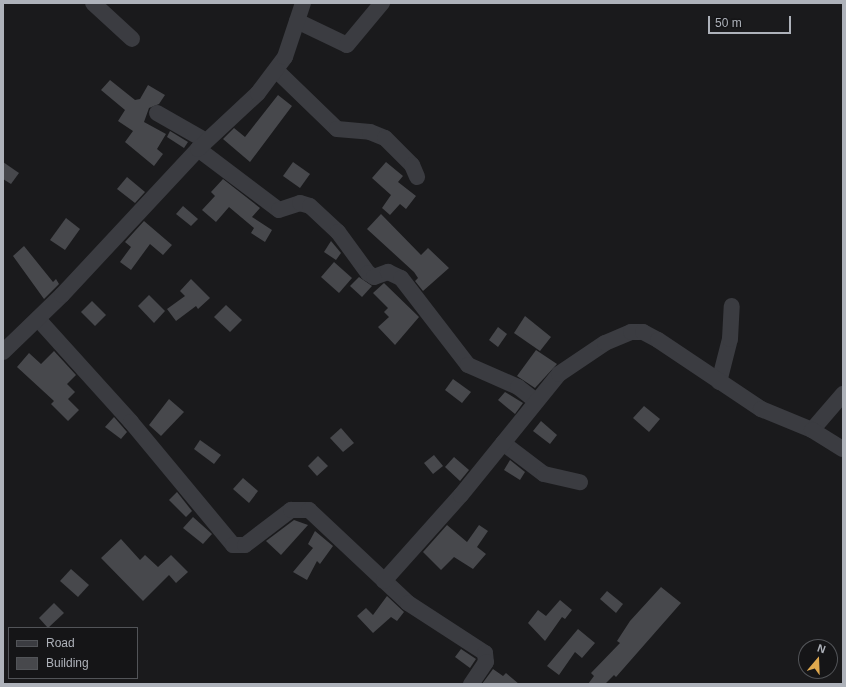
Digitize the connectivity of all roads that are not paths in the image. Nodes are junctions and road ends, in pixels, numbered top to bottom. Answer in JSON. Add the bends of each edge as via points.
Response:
{"nodes":[{"id":1,"x":93,"y":3,"type":"edge"},
{"id":2,"x":303,"y":3,"type":"edge"},
{"id":3,"x":382,"y":3,"type":"edge"},
{"id":4,"x":297,"y":21,"type":"junction"},
{"id":5,"x":132,"y":39,"type":"dead end"},
{"id":6,"x":277,"y":71,"type":"junction"},
{"id":7,"x":157,"y":113,"type":"dead end"},
{"id":8,"x":202,"y":145,"type":"junction"},
{"id":9,"x":417,"y":178,"type":"dead end"},
{"id":10,"x":732,"y":306,"type":"dead end"},
{"id":11,"x":38,"y":319,"type":"junction"},
{"id":12,"x":3,"y":352,"type":"edge"},
{"id":13,"x":719,"y":382,"type":"junction"},
{"id":14,"x":843,"y":394,"type":"edge"},
{"id":15,"x":536,"y":401,"type":"junction"},
{"id":16,"x":812,"y":430,"type":"junction"},
{"id":17,"x":503,"y":443,"type":"junction"},
{"id":18,"x":843,"y":449,"type":"edge"},
{"id":19,"x":580,"y":482,"type":"dead end"},
{"id":20,"x":384,"y":581,"type":"junction"},
{"id":21,"x":471,"y":684,"type":"edge"}],
"edges":[{"from":1,"to":5,"type":"street"},
{"from":2,"to":4,"type":"street"},
{"from":3,"to":4,"type":"street","via":[[347,46]]},
{"from":4,"to":6,"type":"street"},
{"from":6,"to":8,"type":"street"},
{"from":6,"to":9,"type":"street","via":[[337,129],[370,132],[385,138],[412,165]]},
{"from":7,"to":8,"type":"street"},
{"from":8,"to":11,"type":"street"},
{"from":8,"to":15,"type":"street","via":[[279,210],[300,203],[310,206],[338,232],[368,273],[374,277],[388,272],[401,278],[468,365],[518,388]]},
{"from":10,"to":13,"type":"street","via":[[730,338]]},
{"from":11,"to":12,"type":"street"},
{"from":11,"to":20,"type":"street","via":[[131,422],[233,545],[245,545],[291,510],[303,508]]},
{"from":13,"to":15,"type":"street","via":[[658,340],[642,332],[631,332],[580,357],[559,374]]},
{"from":13,"to":16,"type":"street","via":[[761,409]]},
{"from":14,"to":16,"type":"street"},
{"from":15,"to":17,"type":"street"},
{"from":16,"to":18,"type":"street"},
{"from":17,"to":19,"type":"street","via":[[544,474]]},
{"from":17,"to":20,"type":"street"},
{"from":20,"to":21,"type":"street","via":[[408,603],[485,654],[486,662]]}]}
